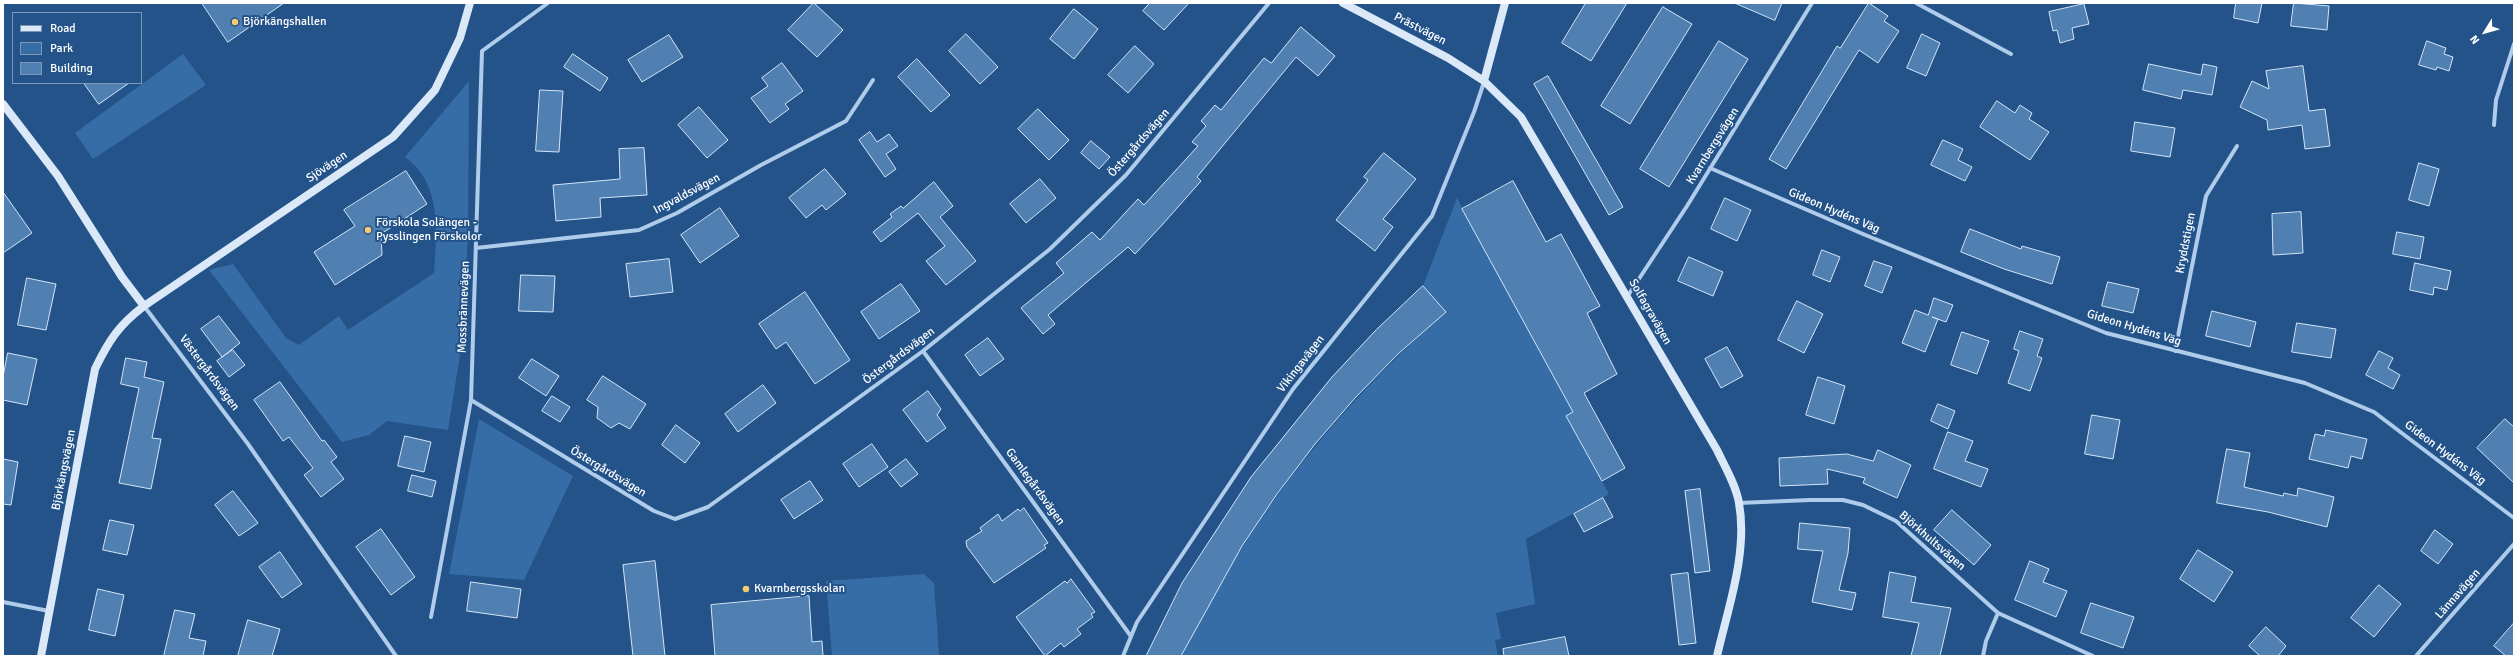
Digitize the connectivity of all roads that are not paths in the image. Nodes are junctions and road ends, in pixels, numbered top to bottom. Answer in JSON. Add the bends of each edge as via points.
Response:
{"nodes":[{"id":1,"x":470,"y":3,"type":"edge"},
{"id":2,"x":548,"y":3,"type":"edge"},
{"id":3,"x":1269,"y":3,"type":"edge"},
{"id":4,"x":1343,"y":3,"type":"edge"},
{"id":5,"x":1505,"y":3,"type":"edge"},
{"id":6,"x":1812,"y":3,"type":"edge"},
{"id":7,"x":1916,"y":3,"type":"edge"},
{"id":8,"x":2514,"y":44,"type":"edge"},
{"id":9,"x":2011,"y":54,"type":"dead end"},
{"id":10,"x":873,"y":80,"type":"dead end"},
{"id":11,"x":1484,"y":81,"type":"junction"},
{"id":12,"x":3,"y":104,"type":"edge"},
{"id":13,"x":2494,"y":125,"type":"dead end"},
{"id":14,"x":2237,"y":146,"type":"dead end"},
{"id":15,"x":1710,"y":168,"type":"junction"},
{"id":16,"x":476,"y":248,"type":"junction"},
{"id":17,"x":1627,"y":297,"type":"junction"},
{"id":18,"x":144,"y":306,"type":"junction"},
{"id":19,"x":923,"y":351,"type":"junction"},
{"id":20,"x":2175,"y":351,"type":"junction"},
{"id":21,"x":471,"y":400,"type":"junction"},
{"id":22,"x":1739,"y":503,"type":"junction"},
{"id":23,"x":2514,"y":518,"type":"edge"},
{"id":24,"x":2514,"y":544,"type":"edge"},
{"id":25,"x":3,"y":602,"type":"edge"},
{"id":26,"x":49,"y":611,"type":"junction"},
{"id":27,"x":1998,"y":612,"type":"junction"},
{"id":28,"x":431,"y":617,"type":"dead end"},
{"id":29,"x":1130,"y":635,"type":"junction"},
{"id":30,"x":41,"y":656,"type":"edge"},
{"id":31,"x":396,"y":656,"type":"edge"},
{"id":32,"x":1123,"y":656,"type":"edge"},
{"id":33,"x":1717,"y":656,"type":"edge"},
{"id":34,"x":1983,"y":656,"type":"edge"},
{"id":35,"x":2093,"y":656,"type":"edge"},
{"id":36,"x":2416,"y":656,"type":"edge"}],
"edges":[{"from":1,"to":18,"type":"street","name":"Sjövägen","via":[[460,38],[434,90],[393,137]]},
{"from":2,"to":16,"type":"street","name":"Mossbrännevägen","via":[[482,51]]},
{"from":3,"to":19,"type":"street","name":"Östergårdsvägen","via":[[1126,175],[1050,249]]},
{"from":4,"to":11,"type":"street","name":"Prästvägen","via":[[1448,58]]},
{"from":5,"to":11,"type":"street"},
{"from":6,"to":15,"type":"street","name":"Kvarnbergsvägen"},
{"from":7,"to":9,"type":"street"},
{"from":8,"to":13,"type":"street","via":[[2496,100]]},
{"from":10,"to":16,"type":"street","name":"Ingvaldsvägen","via":[[846,121],[761,164],[677,214],[639,230]]},
{"from":11,"to":17,"type":"street","name":"Solfagravägen","via":[[1521,117]]},
{"from":11,"to":29,"type":"street","name":"Vikingavägen","via":[[1432,216],[1293,389]]},
{"from":12,"to":18,"type":"street","name":"Västergårdsvägen","via":[[58,176],[122,277]]},
{"from":14,"to":20,"type":"street","name":"Kryddstigen","via":[[2206,196]]},
{"from":15,"to":17,"type":"street","name":"Kvarnbergsvägen"},
{"from":15,"to":20,"type":"street","name":"Gideon Hydéns Väg","via":[[1863,234],[2106,332]]},
{"from":16,"to":21,"type":"street","name":"Mossbrännevägen"},
{"from":17,"to":22,"type":"street","name":"Solfagravägen","via":[[1717,450]]},
{"from":18,"to":26,"type":"street","name":"Björkängsvägen","via":[[124,322],[108,342],[95,369]]},
{"from":18,"to":31,"type":"street","name":"Västergårdsvägen","via":[[248,444]]},
{"from":19,"to":21,"type":"street","name":"Östergårdsvägen","via":[[708,507],[675,519],[654,511],[614,488]]},
{"from":19,"to":29,"type":"street","name":"Gamlegårdsvägen"},
{"from":20,"to":23,"type":"street","name":"Gideon Hydéns Väg","via":[[2305,383],[2374,412]]},
{"from":21,"to":28,"type":"street","name":"Mossbrännevägen"},
{"from":22,"to":27,"type":"street","name":"Björkhultsvägen","via":[[1843,500],[1863,505],[1896,522]]},
{"from":22,"to":33,"type":"street","name":"Solfagravägen","via":[[1740,549]]},
{"from":24,"to":36,"type":"street","name":"Lännavägen"},
{"from":25,"to":26,"type":"street"},
{"from":26,"to":30,"type":"street","name":"Björkängsvägen"},
{"from":27,"to":34,"type":"street","via":[[1986,641]]},
{"from":27,"to":35,"type":"street","name":"Björkhultsvägen"},
{"from":29,"to":32,"type":"street","name":"Vikingavägen"}]}
